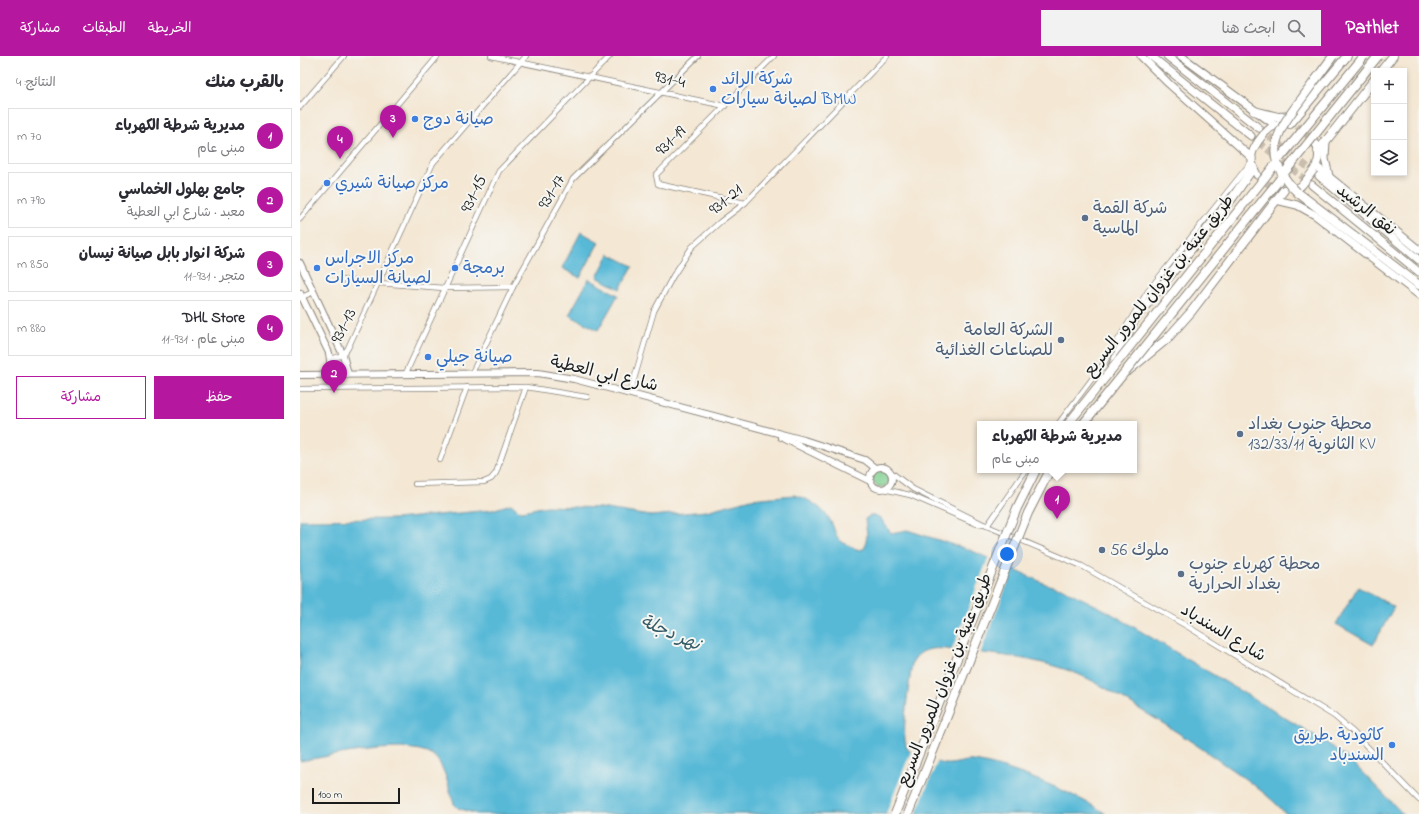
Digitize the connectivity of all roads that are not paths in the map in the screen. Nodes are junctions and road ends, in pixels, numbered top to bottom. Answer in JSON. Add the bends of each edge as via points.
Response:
{"nodes":[{"id":1,"x":344,"y":56,"type":"edge"},
{"id":2,"x":438,"y":56,"type":"edge"},
{"id":3,"x":491,"y":56,"type":"edge"},
{"id":4,"x":526,"y":56,"type":"edge"},
{"id":5,"x":610,"y":56,"type":"edge"},
{"id":6,"x":698,"y":56,"type":"edge"},
{"id":7,"x":774,"y":56,"type":"edge"},
{"id":8,"x":887,"y":56,"type":"edge"},
{"id":9,"x":1141,"y":56,"type":"edge"},
{"id":10,"x":1167,"y":56,"type":"edge"},
{"id":11,"x":1181,"y":56,"type":"edge"},
{"id":12,"x":1333,"y":56,"type":"edge"},
{"id":13,"x":1347,"y":56,"type":"edge"},
{"id":14,"x":1364,"y":56,"type":"edge"},
{"id":15,"x":1378,"y":56,"type":"edge"},
{"id":16,"x":1393,"y":56,"type":"edge"},
{"id":17,"x":1152,"y":57,"type":"edge"},
{"id":18,"x":520,"y":62,"type":"junction"},
{"id":19,"x":1383,"y":68,"type":"edge"},
{"id":20,"x":591,"y":76,"type":"junction"},
{"id":21,"x":1371,"y":84,"type":"edge"},
{"id":22,"x":663,"y":92,"type":"junction"},
{"id":23,"x":725,"y":106,"type":"junction"},
{"id":24,"x":300,"y":107,"type":"edge"},
{"id":25,"x":1254,"y":111,"type":"junction"},
{"id":26,"x":1301,"y":113,"type":"junction"},
{"id":27,"x":1292,"y":125,"type":"dead end"},
{"id":28,"x":1259,"y":128,"type":"tunnel mouth"},
{"id":29,"x":1251,"y":136,"type":"tunnel mouth"},
{"id":30,"x":1326,"y":140,"type":"junction"},
{"id":31,"x":1317,"y":148,"type":"joint"},
{"id":32,"x":1280,"y":158,"type":"dead end"},
{"id":33,"x":1254,"y":165,"type":"junction"},
{"id":34,"x":1274,"y":166,"type":"dead end"},
{"id":35,"x":1317,"y":167,"type":"junction"},
{"id":36,"x":1285,"y":172,"type":"dead end"},
{"id":37,"x":1319,"y":176,"type":"tunnel mouth"},
{"id":38,"x":1329,"y":176,"type":"junction"},
{"id":39,"x":1280,"y":179,"type":"dead end"},
{"id":40,"x":1312,"y":185,"type":"tunnel mouth"},
{"id":41,"x":1298,"y":188,"type":"dead end"},
{"id":42,"x":1284,"y":190,"type":"dead end"},
{"id":43,"x":745,"y":203,"type":"junction"},
{"id":44,"x":1274,"y":203,"type":"junction"},
{"id":45,"x":300,"y":219,"type":"edge"},
{"id":46,"x":1419,"y":250,"type":"edge"},
{"id":47,"x":1419,"y":260,"type":"edge"},
{"id":48,"x":300,"y":264,"type":"edge"},
{"id":49,"x":1419,"y":272,"type":"edge"},
{"id":50,"x":339,"y":280,"type":"dead end"},
{"id":51,"x":379,"y":283,"type":"junction"},
{"id":52,"x":1419,"y":285,"type":"edge"},
{"id":53,"x":513,"y":287,"type":"junction"},
{"id":54,"x":444,"y":288,"type":"junction"},
{"id":55,"x":313,"y":292,"type":"junction"},
{"id":56,"x":1419,"y":295,"type":"edge"},
{"id":57,"x":301,"y":296,"type":"edge"},
{"id":58,"x":343,"y":355,"type":"junction"},
{"id":59,"x":331,"y":359,"type":"junction"},
{"id":60,"x":1110,"y":370,"type":"junction"},
{"id":61,"x":406,"y":373,"type":"junction"},
{"id":62,"x":472,"y":373,"type":"junction"},
{"id":63,"x":332,"y":374,"type":"junction"},
{"id":64,"x":348,"y":374,"type":"junction"},
{"id":65,"x":300,"y":375,"type":"edge"},
{"id":66,"x":1119,"y":377,"type":"junction"},
{"id":67,"x":467,"y":387,"type":"junction"},
{"id":68,"x":526,"y":388,"type":"junction"},
{"id":69,"x":300,"y":389,"type":"edge"},
{"id":70,"x":630,"y":393,"type":"junction"},
{"id":71,"x":587,"y":397,"type":"dead end"},
{"id":72,"x":1060,"y":421,"type":"edge"},
{"id":73,"x":1070,"y":421,"type":"edge"},
{"id":74,"x":1086,"y":421,"type":"edge"},
{"id":75,"x":778,"y":435,"type":"junction"},
{"id":76,"x":440,"y":460,"type":"dead end"},
{"id":77,"x":875,"y":468,"type":"junction"},
{"id":78,"x":892,"y":473,"type":"junction"},
{"id":79,"x":1024,"y":473,"type":"edge"},
{"id":80,"x":1034,"y":473,"type":"edge"},
{"id":81,"x":1048,"y":473,"type":"edge"},
{"id":82,"x":870,"y":481,"type":"junction"},
{"id":83,"x":415,"y":484,"type":"dead end"},
{"id":84,"x":884,"y":489,"type":"junction"},
{"id":85,"x":988,"y":526,"type":"junction"},
{"id":86,"x":1419,"y":800,"type":"edge"},
{"id":87,"x":895,"y":814,"type":"edge"},
{"id":88,"x":908,"y":814,"type":"edge"}],
"edges":[{"from":1,"to":24,"type":"street"},
{"from":2,"to":45,"type":"street"},
{"from":3,"to":18,"type":"street","name":"931-4"},
{"from":4,"to":18,"type":"street","name":"931-13"},
{"from":5,"to":20,"type":"street","name":"931-15"},
{"from":6,"to":22,"type":"street","name":"931-17"},
{"from":7,"to":23,"type":"street","name":"931-19"},
{"from":8,"to":43,"type":"street","name":"931-21"},
{"from":9,"to":33,"type":"main road"},
{"from":10,"to":28,"type":"main road"},
{"from":11,"to":25,"type":"main road"},
{"from":12,"to":52,"type":"highway","bridge":true,"via":[[1280,127],[1275,149],[1279,168],[1296,192]]},
{"from":13,"to":26,"type":"highway"},
{"from":14,"to":32,"type":"highway","bridge":true},
{"from":15,"to":36,"type":"highway","bridge":true},
{"from":16,"to":19,"type":"highway"},
{"from":17,"to":29,"type":"main road"},
{"from":18,"to":20,"type":"street","name":"931-4"},
{"from":18,"to":51,"type":"street","name":"931-13","via":[[433,163]]},
{"from":20,"to":22,"type":"street","name":"931-4"},
{"from":20,"to":54,"type":"street","name":"931-15","via":[[499,171]]},
{"from":21,"to":30,"type":"highway"},
{"from":22,"to":23,"type":"street","name":"931-4"},
{"from":22,"to":53,"type":"street","name":"931-17","via":[[574,179]]},
{"from":23,"to":43,"type":"street","name":"931-19","via":[[658,172],[656,180],[662,185]]},
{"from":25,"to":26,"type":"highway","via":[[1278,117],[1290,117]]},
{"from":25,"to":33,"type":"main road","via":[[1276,125],[1269,128],[1253,147]]},
{"from":26,"to":27,"type":"highway"},
{"from":30,"to":31,"type":"highway"},
{"from":30,"to":38,"type":"main road","via":[[1325,159]]},
{"from":31,"to":35,"type":"main road"},
{"from":33,"to":60,"type":"highway","via":[[1245,181],[1134,320]]},
{"from":33,"to":72,"type":"street","via":[[1148,291],[1104,363]]},
{"from":34,"to":60,"type":"highway","name":"طريق عتبة بن غزوان للمرور السريع","bridge":true},
{"from":35,"to":38,"type":"main road"},
{"from":35,"to":41,"type":"main road"},
{"from":37,"to":47,"type":"main road","name":"نفق الرشيد"},
{"from":38,"to":46,"type":"main road"},
{"from":39,"to":66,"type":"highway","name":"طريق عتبة بن غزوان للمرور السريع","bridge":true,"via":[[1164,325]]},
{"from":40,"to":49,"type":"main road","name":"نفق الرشيد"},
{"from":42,"to":44,"type":"highway"},
{"from":43,"to":70,"type":"street","name":"931-21","via":[[692,248],[673,276],[654,311]]},
{"from":44,"to":56,"type":"main road","via":[[1297,205],[1315,215]]},
{"from":44,"to":66,"type":"highway","bridge":true,"via":[[1191,312],[1167,339]]},
{"from":48,"to":55,"type":"street"},
{"from":50,"to":51,"type":"street"},
{"from":51,"to":54,"type":"street"},
{"from":51,"to":58,"type":"street","name":"931-13"},
{"from":53,"to":54,"type":"street"},
{"from":53,"to":62,"type":"street","name":"931-17"},
{"from":54,"to":61,"type":"street","name":"931-15"},
{"from":55,"to":57,"type":"street"},
{"from":55,"to":58,"type":"street"},
{"from":57,"to":59,"type":"street"},
{"from":58,"to":59,"type":"street","name":"931-13"},
{"from":58,"to":64,"type":"street"},
{"from":59,"to":63,"type":"street"},
{"from":60,"to":73,"type":"highway","name":"طريق عتبة بن غزوان للمرور السريع","bridge":true},
{"from":61,"to":62,"type":"street","name":"شارع ابي العطية"},
{"from":61,"to":64,"type":"street","name":"شارع ابي العطية"},
{"from":62,"to":70,"type":"street","name":"شارع ابي العطية","via":[[538,373]]},
{"from":63,"to":64,"type":"street","name":"شارع ابي العطية"},
{"from":63,"to":65,"type":"street","name":"شارع ابي العطية"},
{"from":66,"to":74,"type":"highway","name":"طريق عتبة بن غزوان للمرور السريع","bridge":true},
{"from":67,"to":68,"type":"street"},
{"from":67,"to":69,"type":"street"},
{"from":67,"to":76,"type":"street"},
{"from":68,"to":71,"type":"street"},
{"from":68,"to":83,"type":"street","via":[[496,473],[491,479],[484,482]]},
{"from":70,"to":75,"type":"street","name":"شارع ابي العطية"},
{"from":75,"to":77,"type":"street","name":"شارع ابي العطية","via":[[804,440],[865,460]]},
{"from":75,"to":82,"type":"street","name":"شارع ابي العطية"},
{"from":77,"to":78,"type":"street","name":"شارع ابي العطية","via":[[885,467]]},
{"from":77,"to":82,"type":"street"},
{"from":78,"to":84,"type":"street","via":[[892,483]]},
{"from":78,"to":85,"type":"street","name":"شارع ابي العطية","via":[[913,488]]},
{"from":79,"to":85,"type":"street"},
{"from":80,"to":87,"type":"highway","name":"طريق عتبة بن غزوان للمرور السريع","bridge":true,"via":[[1017,508]]},
{"from":81,"to":88,"type":"highway","name":"طريق عتبة بن غزوان للمرور السريع","bridge":true,"via":[[1028,513]]},
{"from":82,"to":84,"type":"street","name":"شارع ابي العطية","via":[[876,488]]},
{"from":84,"to":85,"type":"street","name":"شارع ابي العطية","via":[[910,495],[977,524]]},
{"from":85,"to":86,"type":"street","name":"شارع السندباد","via":[[1082,566],[1334,716]]}]}
